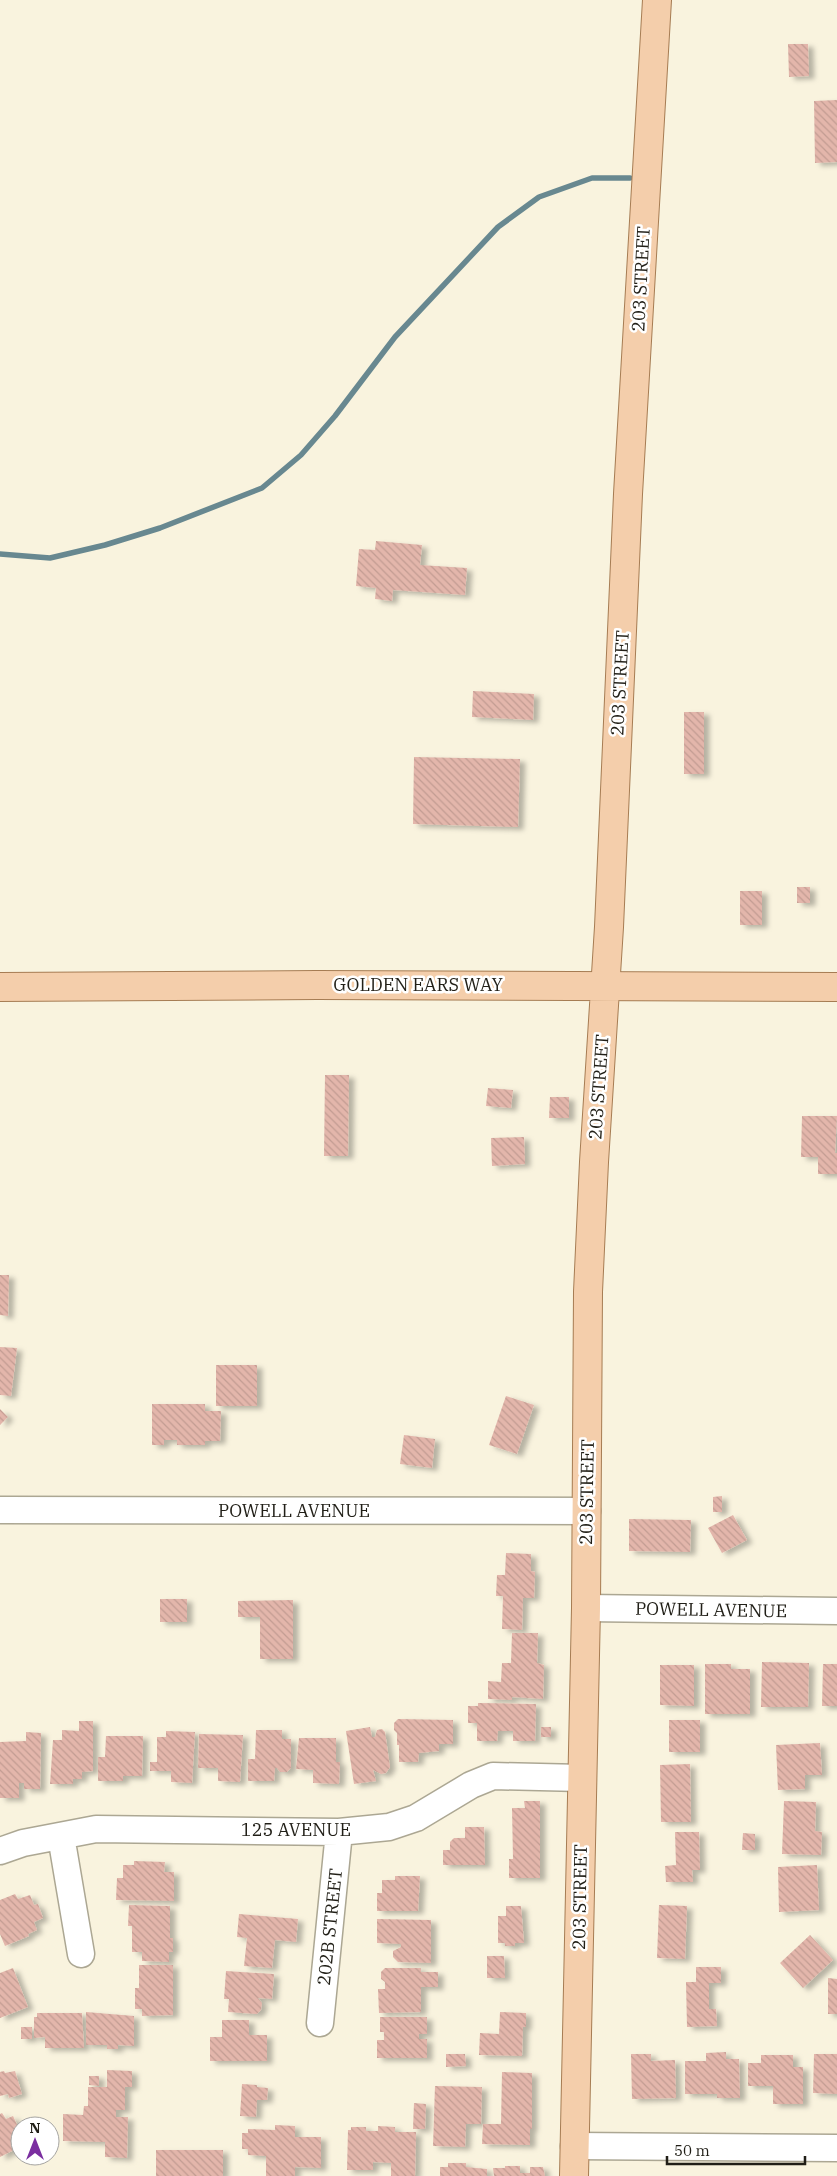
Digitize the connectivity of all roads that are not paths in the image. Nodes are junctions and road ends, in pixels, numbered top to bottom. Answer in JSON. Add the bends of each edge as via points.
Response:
{"nodes":[{"id":1,"x":657,"y":0,"type":"edge"},
{"id":2,"x":605,"y":986,"type":"junction"},
{"id":3,"x":837,"y":987,"type":"edge"},
{"id":4,"x":0,"y":988,"type":"edge"},
{"id":5,"x":0,"y":1510,"type":"edge"},
{"id":6,"x":587,"y":1511,"type":"junction"},
{"id":7,"x":586,"y":1608,"type":"junction"},
{"id":8,"x":837,"y":1611,"type":"edge"},
{"id":9,"x":582,"y":1778,"type":"junction"},
{"id":10,"x":339,"y":1832,"type":"junction"},
{"id":11,"x":61,"y":1836,"type":"junction"},
{"id":12,"x":0,"y":1851,"type":"edge"},
{"id":13,"x":80,"y":1954,"type":"dead end"},
{"id":14,"x":320,"y":2023,"type":"dead end"},
{"id":15,"x":574,"y":2146,"type":"junction"},
{"id":16,"x":837,"y":2148,"type":"edge"},
{"id":17,"x":574,"y":2176,"type":"edge"}],
"edges":[{"from":1,"to":2,"type":"main road","name":"203 STREET","via":[[628,494]]},
{"from":2,"to":3,"type":"main road","name":"GOLDEN EARS WAY"},
{"from":2,"to":4,"type":"main road","name":"GOLDEN EARS WAY"},
{"from":2,"to":6,"type":"main road","name":"203 STREET","via":[[588,1292]]},
{"from":5,"to":6,"type":"street","name":"POWELL AVENUE"},
{"from":6,"to":7,"type":"main road","name":"203 STREET"},
{"from":7,"to":8,"type":"street","name":"POWELL AVENUE"},
{"from":7,"to":9,"type":"main road","name":"203 STREET"},
{"from":9,"to":10,"type":"street","name":"125 AVENUE","via":[[493,1776],[471,1785],[416,1818],[389,1827]]},
{"from":9,"to":15,"type":"main road","name":"203 STREET"},
{"from":10,"to":11,"type":"street","name":"125 AVENUE","via":[[96,1829]]},
{"from":10,"to":14,"type":"street","name":"202B STREET"},
{"from":11,"to":12,"type":"street","name":"125 AVENUE"},
{"from":11,"to":13,"type":"street"},
{"from":15,"to":16,"type":"street"},
{"from":15,"to":17,"type":"main road","name":"203 STREET"}]}
